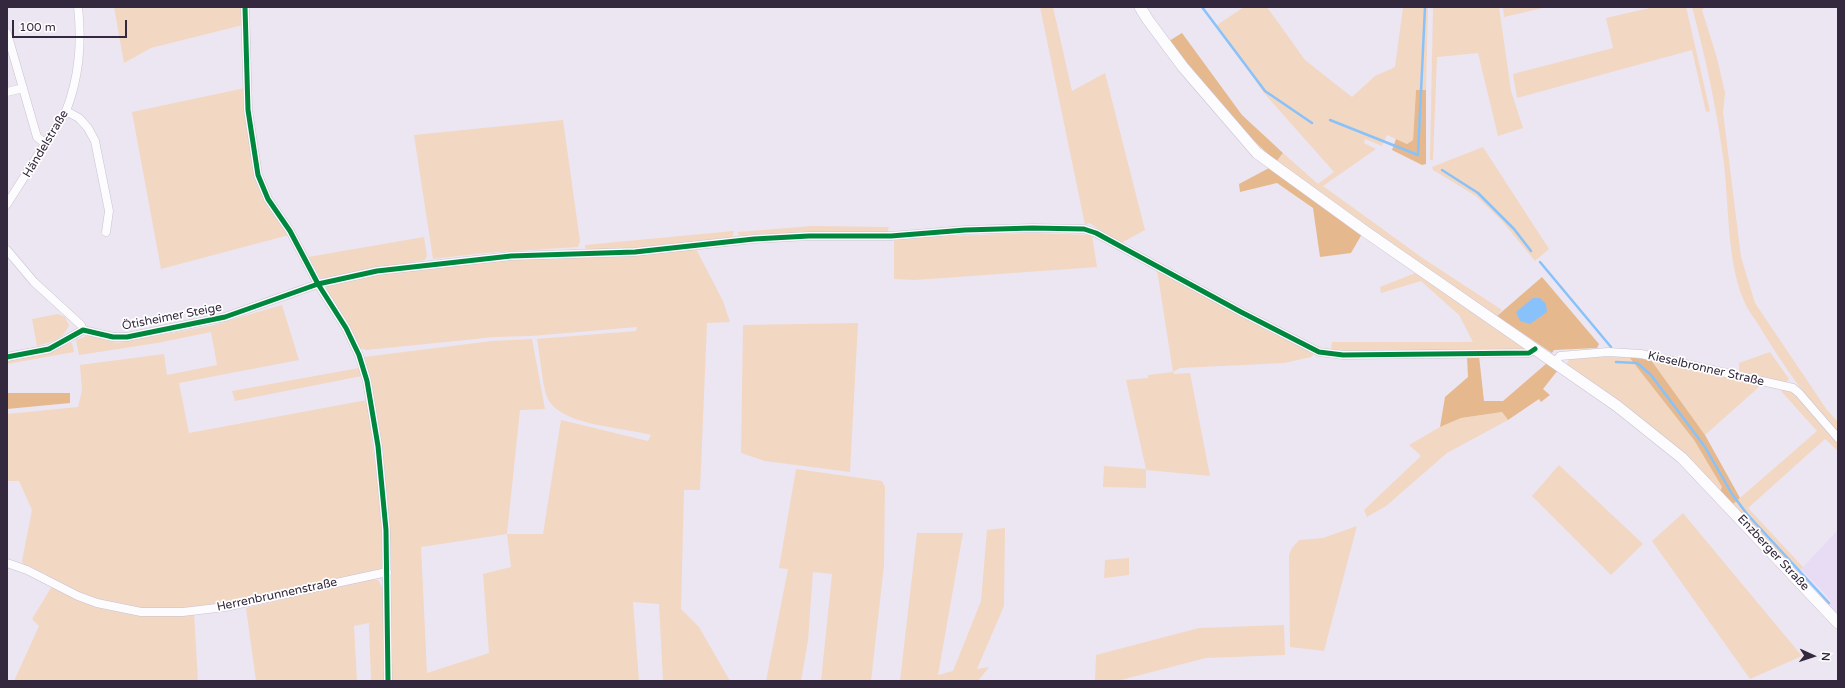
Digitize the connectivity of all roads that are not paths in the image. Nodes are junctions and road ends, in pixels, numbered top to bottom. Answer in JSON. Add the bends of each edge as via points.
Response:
{"nodes":[{"id":1,"x":78,"y":7,"type":"edge"},
{"id":2,"x":244,"y":7,"type":"edge"},
{"id":3,"x":1140,"y":7,"type":"edge"},
{"id":4,"x":7,"y":33,"type":"edge"},
{"id":5,"x":23,"y":88,"type":"junction"},
{"id":6,"x":7,"y":92,"type":"edge"},
{"id":7,"x":66,"y":111,"type":"junction"},
{"id":8,"x":46,"y":144,"type":"junction"},
{"id":9,"x":7,"y":204,"type":"edge"},
{"id":10,"x":106,"y":232,"type":"dead end"},
{"id":11,"x":7,"y":250,"type":"edge"},
{"id":12,"x":318,"y":284,"type":"junction"},
{"id":13,"x":83,"y":330,"type":"junction"},
{"id":14,"x":1535,"y":349,"type":"junction"},
{"id":15,"x":7,"y":358,"type":"edge"},
{"id":16,"x":1555,"y":362,"type":"junction"},
{"id":17,"x":1838,"y":438,"type":"edge"},
{"id":18,"x":7,"y":563,"type":"edge"},
{"id":19,"x":387,"y":572,"type":"junction"},
{"id":20,"x":1838,"y":623,"type":"edge"},
{"id":21,"x":388,"y":681,"type":"edge"}],
"edges":[{"from":1,"to":7,"type":"street","name":"Händelstraße","via":[[78,62]]},
{"from":2,"to":12,"type":"street","via":[[248,110],[258,175],[268,199],[290,231]]},
{"from":3,"to":14,"type":"main road","name":"Enzberger Straße","via":[[1183,67],[1258,153],[1366,232]]},
{"from":4,"to":5,"type":"street"},
{"from":5,"to":6,"type":"street"},
{"from":5,"to":8,"type":"street","via":[[37,137]]},
{"from":7,"to":8,"type":"street","name":"Händelstraße"},
{"from":7,"to":10,"type":"street","via":[[79,118],[95,141],[109,211]]},
{"from":8,"to":9,"type":"street","name":"Händelstraße"},
{"from":11,"to":13,"type":"street","via":[[34,282],[81,325]]},
{"from":12,"to":13,"type":"street","name":"Ötisheimer Steige","via":[[254,308],[188,326],[120,338]]},
{"from":12,"to":14,"type":"street","name":"Ötisheimer Steige","via":[[376,271],[511,256],[635,252],[754,239],[809,236],[891,236],[1032,228],[1084,230],[1096,233],[1319,352],[1343,355],[1529,353]]},
{"from":12,"to":19,"type":"street","via":[[351,338],[367,381],[382,481]]},
{"from":13,"to":15,"type":"street","via":[[50,349]]},
{"from":14,"to":16,"type":"main road","name":"Enzberger Straße"},
{"from":16,"to":17,"type":"street","name":"Kieselbronner Straße","via":[[1560,356],[1608,352],[1642,354],[1793,388]]},
{"from":16,"to":20,"type":"main road","name":"Enzberger Straße","via":[[1682,458]]},
{"from":18,"to":19,"type":"street","name":"Herrenbrunnenstraße","via":[[27,570],[78,596],[141,612],[183,612],[225,607]]},
{"from":19,"to":21,"type":"street"}]}
